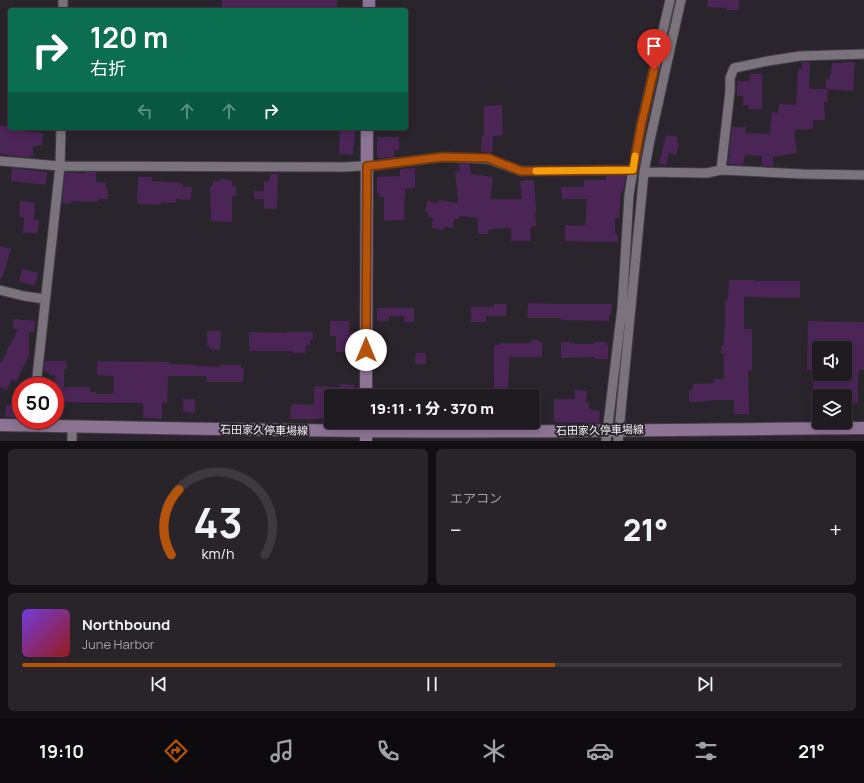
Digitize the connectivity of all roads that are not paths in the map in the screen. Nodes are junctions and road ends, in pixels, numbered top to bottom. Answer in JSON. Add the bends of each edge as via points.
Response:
{"nodes":[{"id":1,"x":670,"y":0,"type":"edge"},
{"id":2,"x":681,"y":0,"type":"edge"},
{"id":3,"x":864,"y":54,"type":"edge"},
{"id":4,"x":61,"y":130,"type":"edge"},
{"id":5,"x":367,"y":130,"type":"edge"},
{"id":6,"x":0,"y":161,"type":"edge"},
{"id":7,"x":60,"y":166,"type":"junction"},
{"id":8,"x":367,"y":166,"type":"junction"},
{"id":9,"x":633,"y":170,"type":"junction"},
{"id":10,"x":721,"y":170,"type":"junction"},
{"id":11,"x":644,"y":172,"type":"junction"},
{"id":12,"x":864,"y":175,"type":"edge"},
{"id":13,"x":0,"y":290,"type":"edge"},
{"id":14,"x":45,"y":299,"type":"junction"},
{"id":15,"x":37,"y":377,"type":"edge"},
{"id":16,"x":366,"y":389,"type":"edge"},
{"id":17,"x":12,"y":424,"type":"edge"},
{"id":18,"x":0,"y":425,"type":"edge"},
{"id":19,"x":64,"y":425,"type":"edge"},
{"id":20,"x":72,"y":426,"type":"junction"},
{"id":21,"x":864,"y":428,"type":"edge"},
{"id":22,"x":366,"y":431,"type":"edge"},
{"id":23,"x":613,"y":436,"type":"edge"},
{"id":24,"x":72,"y":441,"type":"edge"}],
"edges":[{"from":1,"to":9,"type":"street"},
{"from":2,"to":11,"type":"street"},
{"from":3,"to":10,"type":"street","via":[[800,56],[734,68],[730,78]]},
{"from":4,"to":7,"type":"street"},
{"from":5,"to":8,"type":"main road"},
{"from":6,"to":7,"type":"street"},
{"from":7,"to":8,"type":"street"},
{"from":7,"to":14,"type":"street"},
{"from":8,"to":9,"type":"street","via":[[443,157],[488,158],[521,171]]},
{"from":8,"to":16,"type":"main road"},
{"from":9,"to":23,"type":"street","via":[[629,195]]},
{"from":10,"to":11,"type":"street","via":[[708,173]]},
{"from":10,"to":12,"type":"street"},
{"from":11,"to":23,"type":"street"},
{"from":13,"to":14,"type":"street"},
{"from":14,"to":15,"type":"street"},
{"from":17,"to":18,"type":"main road","name":"石田家久停車場線"},
{"from":19,"to":20,"type":"main road","name":"石田家久停車場線"},
{"from":20,"to":22,"type":"main road","name":"石田家久停車場線"},
{"from":20,"to":24,"type":"street"},
{"from":21,"to":23,"type":"main road","name":"石田家久停車場線","via":[[681,429]]},
{"from":22,"to":23,"type":"main road","name":"石田家久停車場線"}]}
